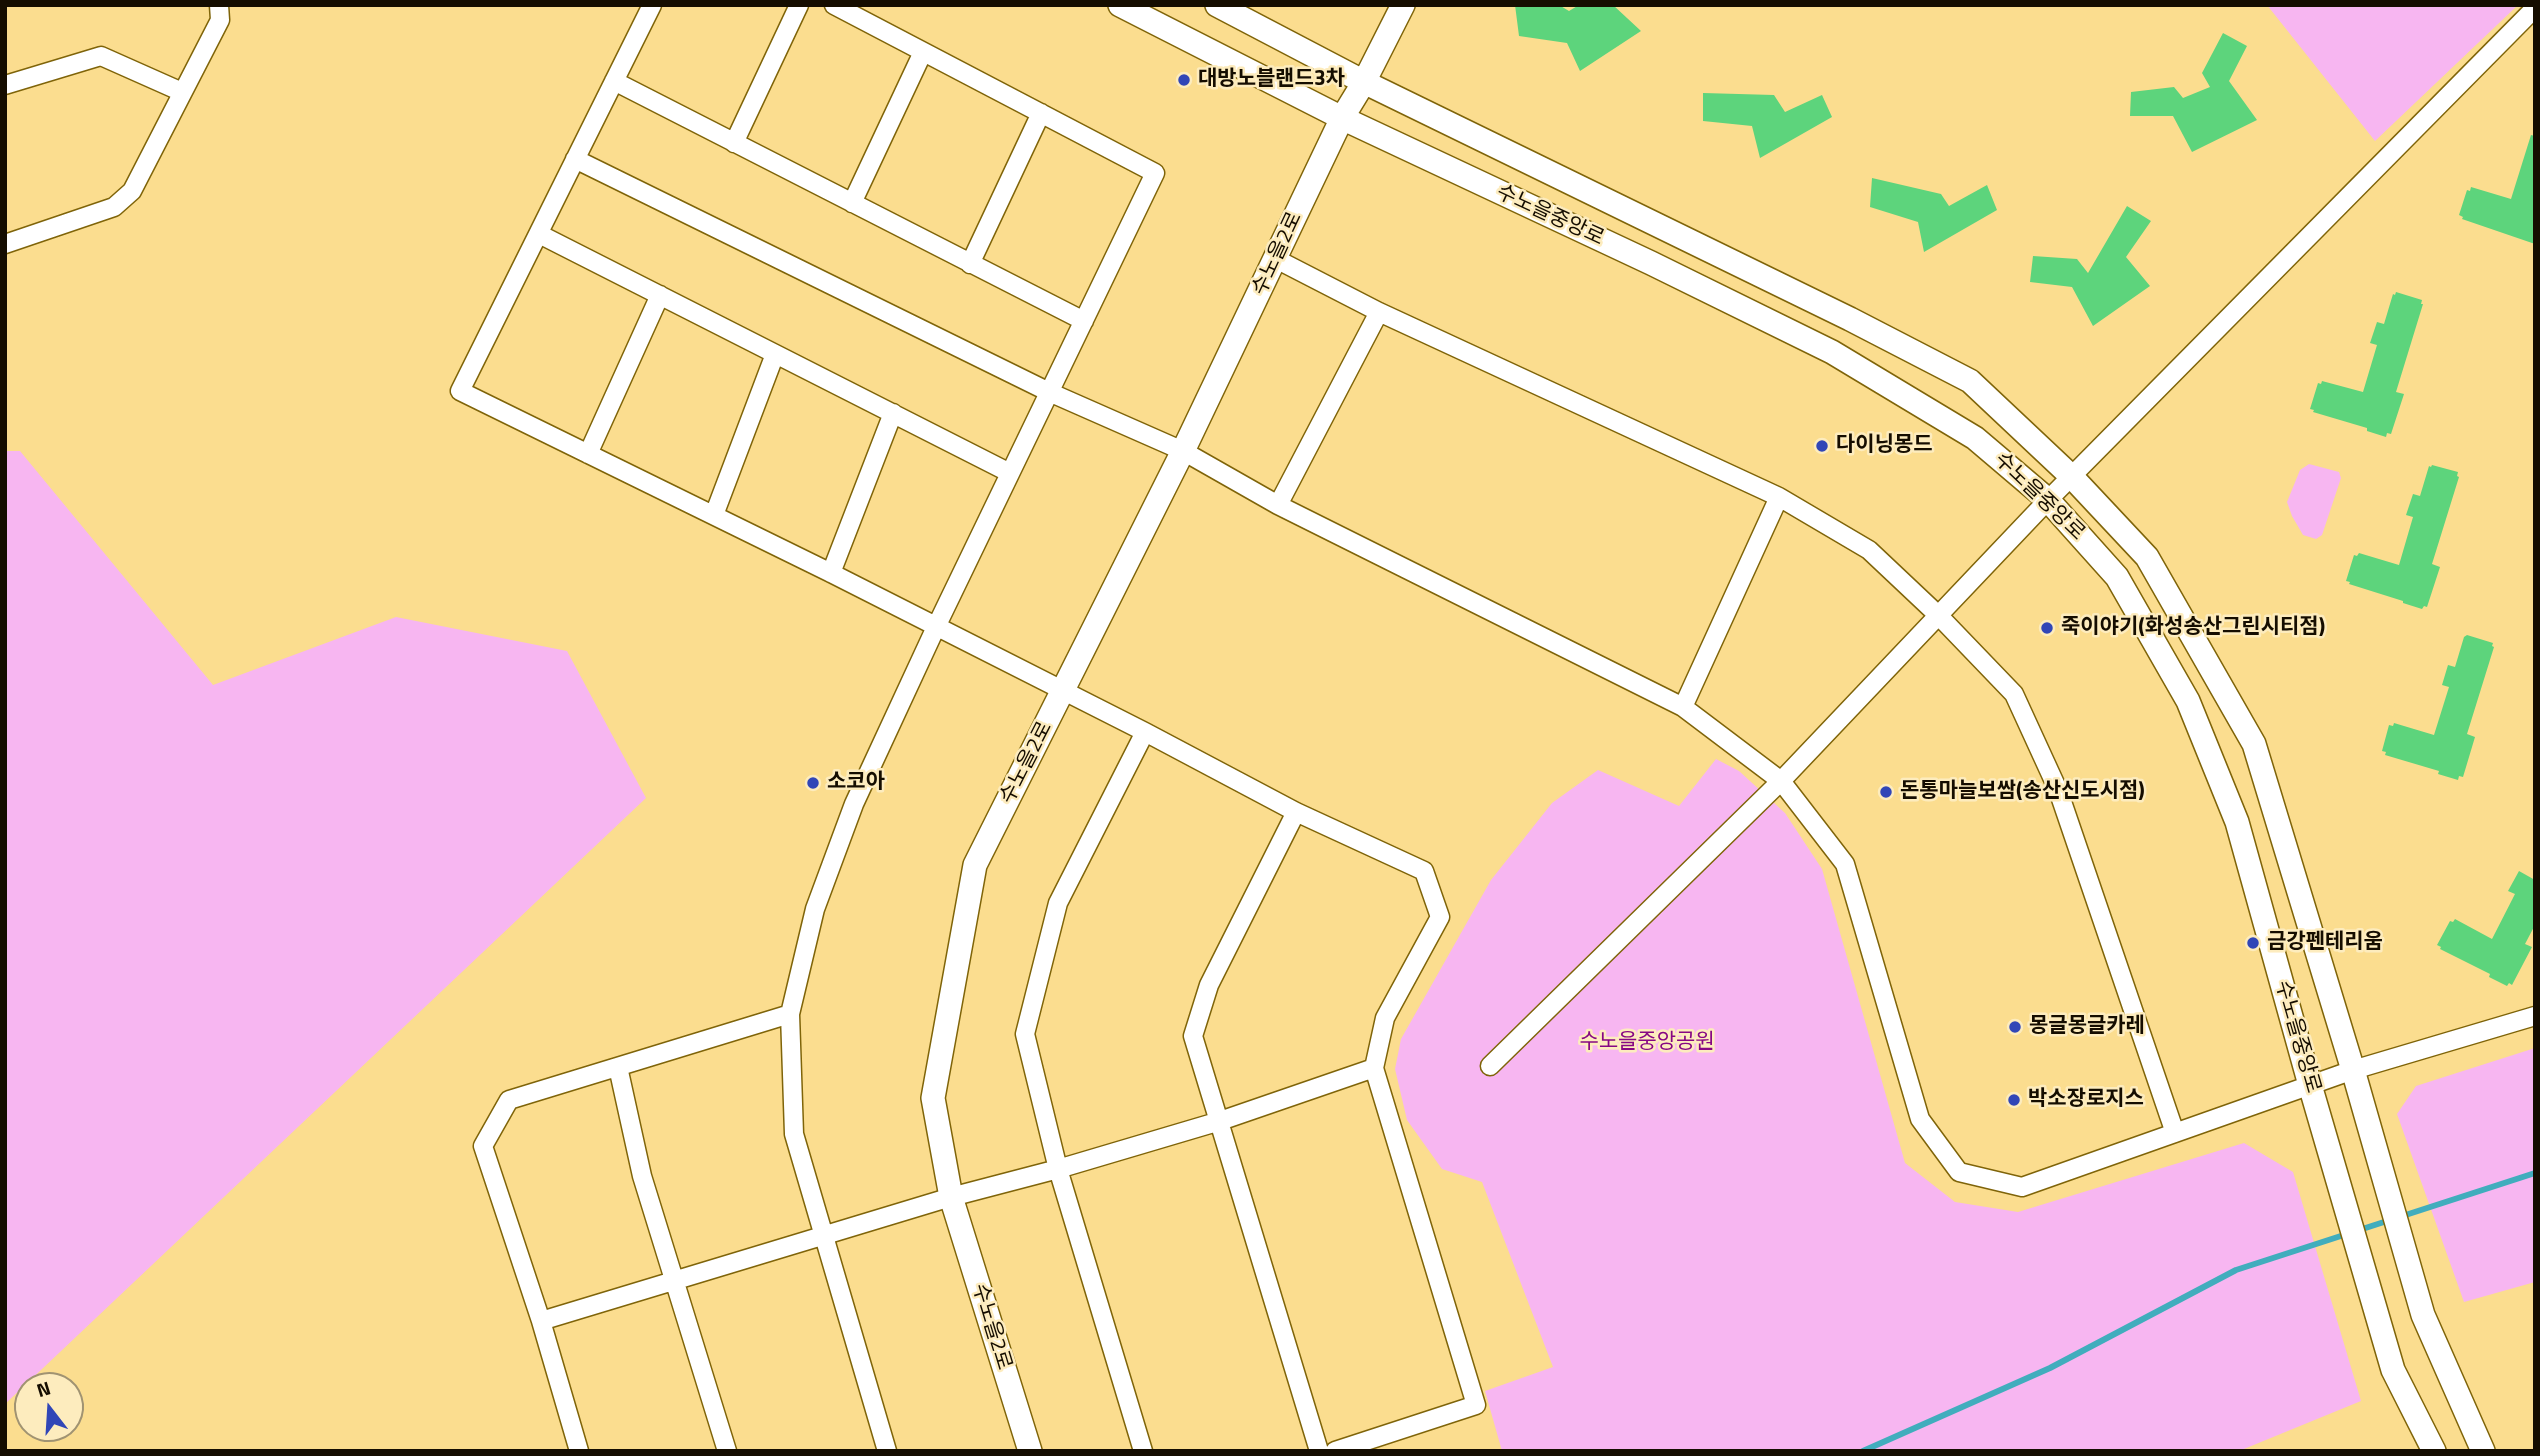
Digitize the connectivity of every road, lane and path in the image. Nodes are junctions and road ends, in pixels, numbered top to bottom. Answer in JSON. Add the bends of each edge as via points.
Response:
{"nodes":[{"id":1,"x":219,"y":5,"type":"edge"},
{"id":2,"x":652,"y":5,"type":"edge"},
{"id":3,"x":799,"y":5,"type":"edge"},
{"id":4,"x":834,"y":5,"type":"edge"},
{"id":5,"x":1120,"y":5,"type":"edge"},
{"id":6,"x":1217,"y":5,"type":"edge"},
{"id":7,"x":1403,"y":5,"type":"edge"},
{"id":8,"x":2535,"y":8,"type":"edge"},
{"id":9,"x":923,"y":52,"type":"junction"},
{"id":10,"x":614,"y":81,"type":"junction"},
{"id":11,"x":1364,"y":82,"type":"junction"},
{"id":12,"x":5,"y":85,"type":"edge"},
{"id":13,"x":182,"y":92,"type":"junction"},
{"id":14,"x":1041,"y":113,"type":"junction"},
{"id":15,"x":1342,"y":118,"type":"junction"},
{"id":16,"x":734,"y":143,"type":"junction"},
{"id":17,"x":575,"y":159,"type":"junction"},
{"id":18,"x":852,"y":203,"type":"junction"},
{"id":19,"x":539,"y":234,"type":"junction"},
{"id":20,"x":5,"y":244,"type":"edge"},
{"id":21,"x":1276,"y":259,"type":"junction"},
{"id":22,"x":970,"y":264,"type":"junction"},
{"id":23,"x":660,"y":295,"type":"junction"},
{"id":24,"x":1380,"y":312,"type":"junction"},
{"id":25,"x":1084,"y":321,"type":"junction"},
{"id":26,"x":775,"y":354,"type":"junction"},
{"id":27,"x":1049,"y":392,"type":"junction"},
{"id":28,"x":893,"y":413,"type":"junction"},
{"id":29,"x":1183,"y":451,"type":"junction"},
{"id":30,"x":588,"y":454,"type":"junction"},
{"id":31,"x":1010,"y":473,"type":"junction"},
{"id":32,"x":2072,"y":477,"type":"junction"},
{"id":33,"x":1779,"y":497,"type":"junction"},
{"id":34,"x":2048,"y":500,"type":"junction"},
{"id":35,"x":1278,"y":505,"type":"junction"},
{"id":36,"x":714,"y":515,"type":"junction"},
{"id":37,"x":831,"y":573,"type":"junction"},
{"id":38,"x":1939,"y":616,"type":"junction"},
{"id":39,"x":936,"y":627,"type":"junction"},
{"id":40,"x":1063,"y":692,"type":"junction"},
{"id":41,"x":1683,"y":707,"type":"junction"},
{"id":42,"x":1145,"y":732,"type":"junction"},
{"id":43,"x":1780,"y":780,"type":"junction"},
{"id":44,"x":1296,"y":812,"type":"junction"},
{"id":45,"x":790,"y":1014,"type":"junction"},
{"id":46,"x":2535,"y":1016,"type":"edge"},
{"id":47,"x":1490,"y":1066,"type":"dead end"},
{"id":48,"x":618,"y":1067,"type":"junction"},
{"id":49,"x":1374,"y":1069,"type":"junction"},
{"id":50,"x":2353,"y":1070,"type":"junction"},
{"id":51,"x":2310,"y":1085,"type":"junction"},
{"id":52,"x":1220,"y":1121,"type":"junction"},
{"id":53,"x":2175,"y":1133,"type":"junction"},
{"id":54,"x":1058,"y":1169,"type":"junction"},
{"id":55,"x":951,"y":1197,"type":"junction"},
{"id":56,"x":822,"y":1235,"type":"junction"},
{"id":57,"x":675,"y":1280,"type":"junction"},
{"id":58,"x":541,"y":1321,"type":"junction"},
{"id":59,"x":579,"y":1451,"type":"edge"},
{"id":60,"x":727,"y":1451,"type":"edge"},
{"id":61,"x":887,"y":1451,"type":"edge"},
{"id":62,"x":1030,"y":1451,"type":"edge"},
{"id":63,"x":1143,"y":1451,"type":"edge"},
{"id":64,"x":1319,"y":1451,"type":"edge"},
{"id":65,"x":1335,"y":1451,"type":"edge"},
{"id":66,"x":2434,"y":1451,"type":"edge"},
{"id":67,"x":2483,"y":1451,"type":"edge"}],
"edges":[{"from":1,"to":13,"type":"street","via":[[220,20]]},
{"from":2,"to":10,"type":"street"},
{"from":3,"to":16,"type":"street"},
{"from":4,"to":9,"type":"street"},
{"from":5,"to":15,"type":"main road","name":"수노을중앙로"},
{"from":6,"to":11,"type":"main road","name":"수노을중앙로"},
{"from":7,"to":11,"type":"main road","name":"수노을2로"},
{"from":8,"to":32,"type":"street"},
{"from":9,"to":14,"type":"street"},
{"from":9,"to":18,"type":"street"},
{"from":10,"to":16,"type":"street"},
{"from":10,"to":17,"type":"street"},
{"from":11,"to":15,"type":"main road","name":"수노을2로"},
{"from":11,"to":32,"type":"main road","name":"수노을중앙로","via":[[1970,381]]},
{"from":12,"to":13,"type":"street","via":[[101,55]]},
{"from":13,"to":20,"type":"street","via":[[132,191],[114,207]]},
{"from":14,"to":22,"type":"street"},
{"from":14,"to":25,"type":"street","via":[[1155,173]]},
{"from":15,"to":21,"type":"main road","name":"수노을2로"},
{"from":15,"to":34,"type":"main road","name":"수노을중앙로","via":[[1832,352],[1975,438]]},
{"from":16,"to":18,"type":"street"},
{"from":17,"to":19,"type":"street"},
{"from":17,"to":27,"type":"street"},
{"from":18,"to":22,"type":"street"},
{"from":19,"to":23,"type":"street"},
{"from":19,"to":30,"type":"street","via":[[460,391]]},
{"from":21,"to":24,"type":"street"},
{"from":21,"to":29,"type":"main road","name":"수노을2로"},
{"from":22,"to":25,"type":"street"},
{"from":23,"to":26,"type":"street"},
{"from":23,"to":30,"type":"street"},
{"from":24,"to":33,"type":"street"},
{"from":24,"to":35,"type":"street"},
{"from":25,"to":27,"type":"street"},
{"from":26,"to":28,"type":"street"},
{"from":26,"to":36,"type":"street"},
{"from":27,"to":29,"type":"street"},
{"from":27,"to":31,"type":"street"},
{"from":28,"to":31,"type":"street"},
{"from":28,"to":37,"type":"street"},
{"from":29,"to":35,"type":"street"},
{"from":29,"to":40,"type":"main road","name":"수노을2로"},
{"from":30,"to":36,"type":"street"},
{"from":31,"to":39,"type":"street"},
{"from":32,"to":34,"type":"street"},
{"from":32,"to":50,"type":"main road","name":"수노을중앙로","via":[[2147,557],[2254,744]]},
{"from":33,"to":38,"type":"street","via":[[1869,550]]},
{"from":33,"to":41,"type":"street"},
{"from":34,"to":38,"type":"street"},
{"from":34,"to":51,"type":"main road","name":"수노을중앙로","via":[[2117,577],[2188,701],[2237,822]]},
{"from":35,"to":41,"type":"street"},
{"from":36,"to":37,"type":"street"},
{"from":37,"to":39,"type":"street"},
{"from":38,"to":43,"type":"street"},
{"from":38,"to":53,"type":"street","via":[[2014,694],[2058,790]]},
{"from":39,"to":40,"type":"street"},
{"from":39,"to":45,"type":"street","via":[[849,817],[815,909]]},
{"from":40,"to":42,"type":"street"},
{"from":40,"to":55,"type":"main road","name":"수노을2로","via":[[975,865],[933,1098]]},
{"from":41,"to":43,"type":"street"},
{"from":42,"to":44,"type":"street"},
{"from":42,"to":54,"type":"street","via":[[1058,903],[1025,1034]]},
{"from":43,"to":47,"type":"street"},
{"from":43,"to":53,"type":"street","via":[[1845,864],[1920,1119],[1959,1172],[2022,1187]]},
{"from":44,"to":49,"type":"street","via":[[1424,871],[1440,917],[1385,1018]]},
{"from":44,"to":52,"type":"street","via":[[1209,985],[1193,1036]]},
{"from":45,"to":48,"type":"street"},
{"from":45,"to":56,"type":"street","via":[[794,1134]]},
{"from":46,"to":50,"type":"street"},
{"from":48,"to":57,"type":"street","via":[[642,1176]]},
{"from":48,"to":58,"type":"street","via":[[509,1100],[483,1146]]},
{"from":49,"to":52,"type":"street"},
{"from":49,"to":65,"type":"street","via":[[1476,1405]]},
{"from":50,"to":51,"type":"street"},
{"from":50,"to":67,"type":"main road","name":"수노을중앙로","via":[[2423,1315]]},
{"from":51,"to":53,"type":"street"},
{"from":51,"to":66,"type":"main road","name":"수노을중앙로","via":[[2393,1370]]},
{"from":52,"to":54,"type":"street"},
{"from":52,"to":64,"type":"street"},
{"from":54,"to":55,"type":"street"},
{"from":54,"to":63,"type":"street"},
{"from":55,"to":56,"type":"street"},
{"from":55,"to":62,"type":"main road","name":"수노을2로"},
{"from":56,"to":57,"type":"street"},
{"from":56,"to":61,"type":"street"},
{"from":57,"to":58,"type":"street"},
{"from":57,"to":60,"type":"street"},
{"from":58,"to":59,"type":"street"}]}
